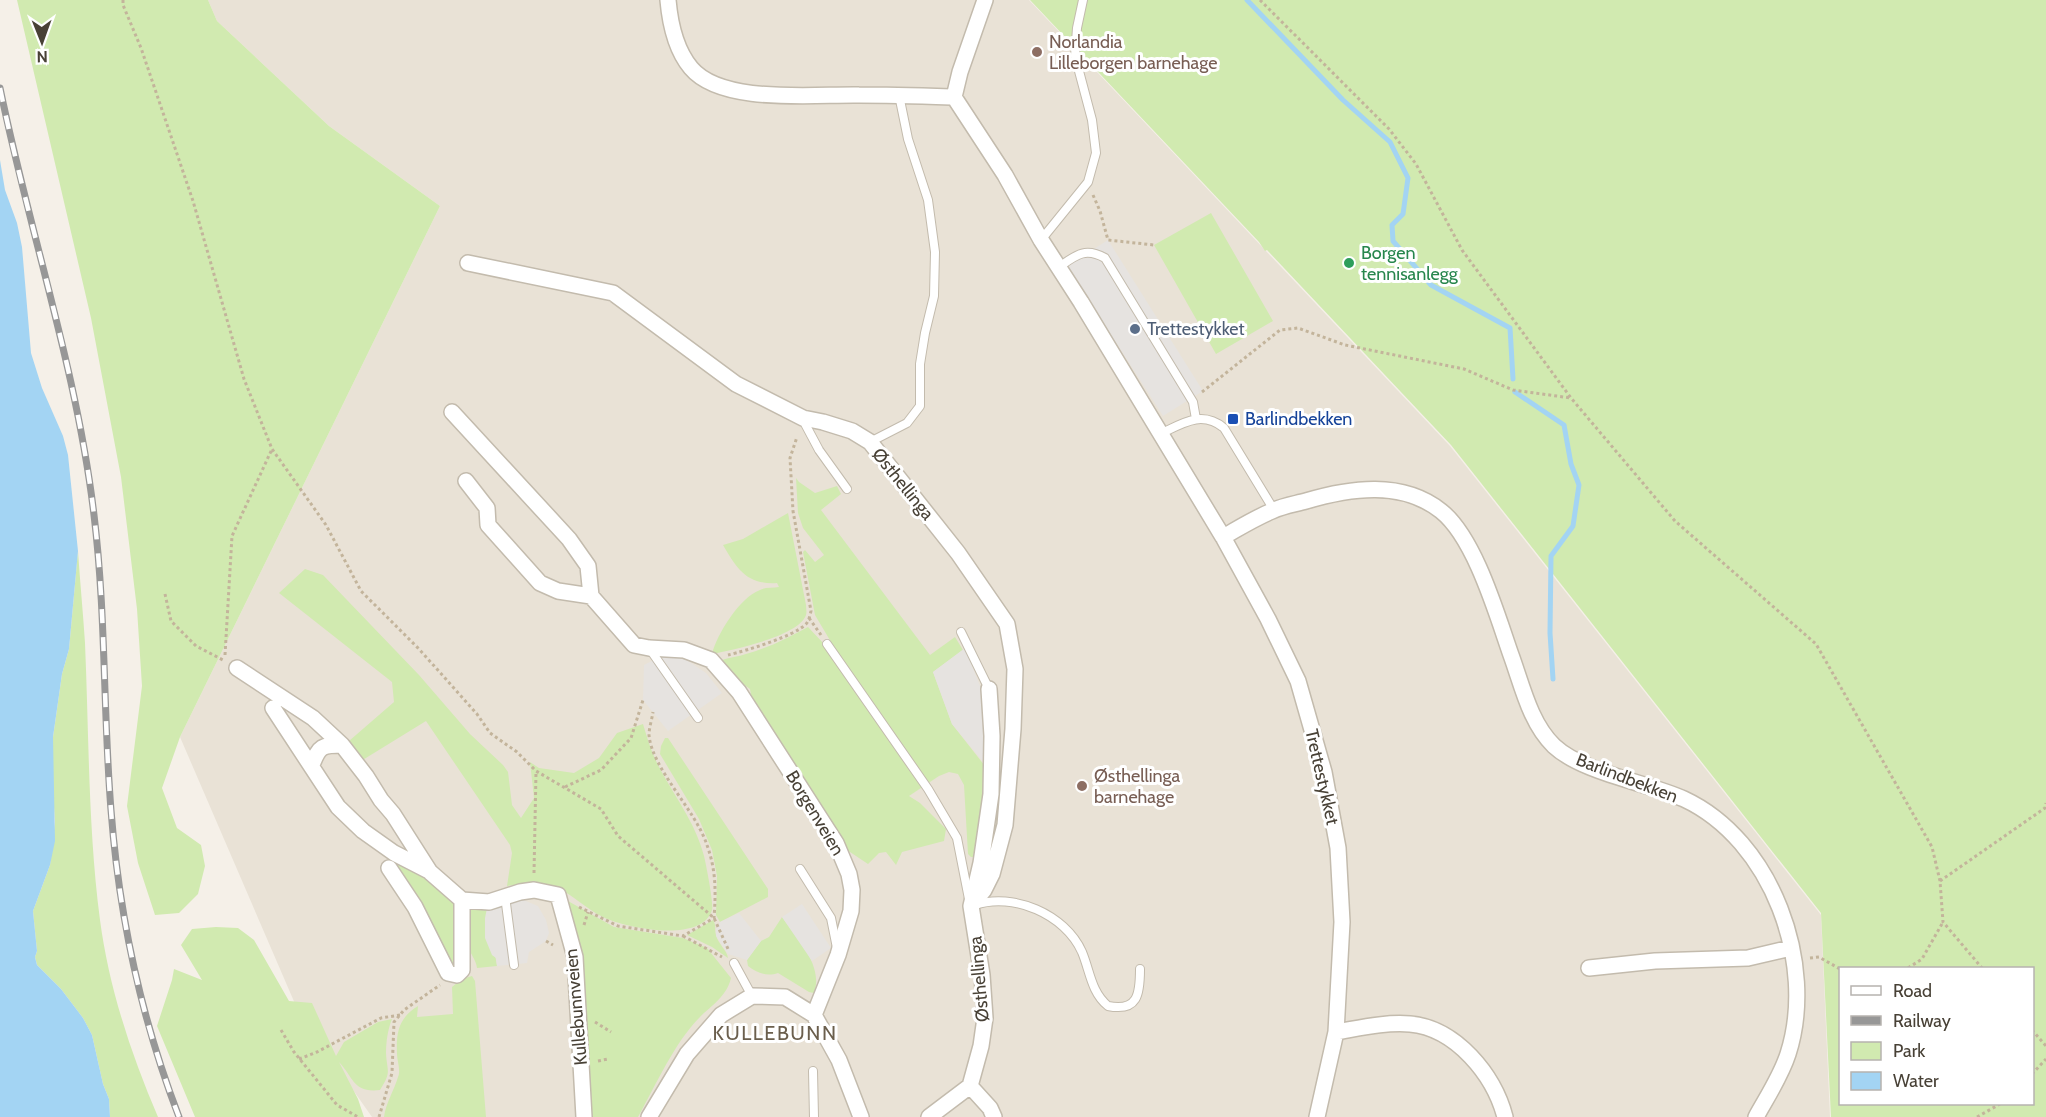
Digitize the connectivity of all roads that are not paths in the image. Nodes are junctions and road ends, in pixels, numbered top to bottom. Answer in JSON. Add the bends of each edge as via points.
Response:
{"nodes":[{"id":1,"x":668,"y":0,"type":"edge"},
{"id":2,"x":985,"y":0,"type":"edge"},
{"id":3,"x":1083,"y":0,"type":"edge"},
{"id":4,"x":899,"y":95,"type":"junction"},
{"id":5,"x":954,"y":97,"type":"junction"},
{"id":6,"x":1041,"y":240,"type":"junction"},
{"id":7,"x":468,"y":262,"type":"dead end"},
{"id":8,"x":1059,"y":267,"type":"junction"},
{"id":9,"x":452,"y":412,"type":"dead end"},
{"id":10,"x":803,"y":418,"type":"junction"},
{"id":11,"x":1197,"y":419,"type":"junction"},
{"id":12,"x":1160,"y":434,"type":"junction"},
{"id":13,"x":870,"y":442,"type":"junction"},
{"id":14,"x":466,"y":481,"type":"dead end"},
{"id":15,"x":847,"y":489,"type":"dead end"},
{"id":16,"x":1274,"y":510,"type":"junction"},
{"id":17,"x":1223,"y":537,"type":"junction"},
{"id":18,"x":591,"y":596,"type":"junction"},
{"id":19,"x":961,"y":632,"type":"dead end"},
{"id":20,"x":827,"y":644,"type":"road end"},
{"id":21,"x":650,"y":648,"type":"junction"},
{"id":22,"x":231,"y":664,"type":"road end"},
{"id":23,"x":988,"y":689,"type":"joint"},
{"id":24,"x":273,"y":708,"type":"dead end"},
{"id":25,"x":698,"y":718,"type":"dead end"},
{"id":26,"x":342,"y":745,"type":"junction"},
{"id":27,"x":312,"y":765,"type":"junction"},
{"id":28,"x":389,"y":868,"type":"dead end"},
{"id":29,"x":800,"y":868,"type":"dead end"},
{"id":30,"x":430,"y":872,"type":"junction"},
{"id":31,"x":505,"y":896,"type":"junction"},
{"id":32,"x":462,"y":900,"type":"junction"},
{"id":33,"x":970,"y":906,"type":"junction"},
{"id":34,"x":1791,"y":948,"type":"junction"},
{"id":35,"x":838,"y":955,"type":"junction"},
{"id":36,"x":735,"y":963,"type":"road end"},
{"id":37,"x":514,"y":965,"type":"dead end"},
{"id":38,"x":1588,"y":968,"type":"dead end"},
{"id":39,"x":1140,"y":969,"type":"dead end"},
{"id":40,"x":752,"y":996,"type":"junction"},
{"id":41,"x":814,"y":1015,"type":"junction"},
{"id":42,"x":1336,"y":1032,"type":"junction"},
{"id":43,"x":813,"y":1071,"type":"dead end"},
{"id":44,"x":970,"y":1086,"type":"junction"},
{"id":45,"x":584,"y":1117,"type":"edge"},
{"id":46,"x":649,"y":1117,"type":"edge"},
{"id":47,"x":814,"y":1117,"type":"edge"},
{"id":48,"x":861,"y":1117,"type":"edge"},
{"id":49,"x":929,"y":1117,"type":"edge"},
{"id":50,"x":994,"y":1117,"type":"edge"},
{"id":51,"x":1317,"y":1117,"type":"edge"},
{"id":52,"x":1505,"y":1117,"type":"edge"},
{"id":53,"x":1756,"y":1117,"type":"edge"}],
"edges":[{"from":1,"to":4,"type":"street","via":[[681,52],[692,69],[729,90],[774,95]]},
{"from":2,"to":5,"type":"street"},
{"from":3,"to":6,"type":"lane","via":[[1076,56],[1096,153],[1088,182]]},
{"from":4,"to":5,"type":"street"},
{"from":4,"to":13,"type":"lane","via":[[908,139],[928,200],[935,252],[934,296],[920,364],[920,406],[907,423]]},
{"from":5,"to":6,"type":"street","name":"Trettestykket","via":[[1005,175]]},
{"from":6,"to":8,"type":"street","name":"Trettestykket"},
{"from":7,"to":10,"type":"street","name":"Østhellinga","via":[[613,293],[736,384]]},
{"from":8,"to":11,"type":"lane","via":[[1082,252],[1105,258],[1193,402]]},
{"from":8,"to":12,"type":"street","name":"Trettestykket"},
{"from":9,"to":18,"type":"street","via":[[569,539],[588,566]]},
{"from":10,"to":13,"type":"street","name":"Østhellinga","via":[[852,431]]},
{"from":10,"to":15,"type":"lane","via":[[819,450]]},
{"from":11,"to":12,"type":"lane"},
{"from":11,"to":16,"type":"lane","via":[[1215,420],[1224,428]]},
{"from":12,"to":17,"type":"street","name":"Trettestykket"},
{"from":13,"to":33,"type":"street","name":"Østhellinga","via":[[958,553],[1007,624],[1015,669],[1005,825],[992,874]]},
{"from":14,"to":18,"type":"street","via":[[487,508],[488,525],[540,583],[558,591]]},
{"from":16,"to":17,"type":"street","name":"Barlindbekken"},
{"from":16,"to":34,"type":"street","name":"Barlindbekken","via":[[1338,492],[1372,488],[1397,492],[1442,512],[1479,566],[1528,704],[1554,746],[1599,771],[1647,785],[1707,812],[1752,854],[1784,916]]},
{"from":17,"to":42,"type":"street","name":"Trettestykket","via":[[1298,681],[1324,772],[1338,848],[1342,922]]},
{"from":18,"to":21,"type":"street","name":"Borgenveien","via":[[634,645]]},
{"from":19,"to":23,"type":"lane"},
{"from":20,"to":33,"type":"lane","name":"Østhellinga","via":[[957,837]]},
{"from":21,"to":25,"type":"lane"},
{"from":21,"to":35,"type":"street","name":"Borgenveien","via":[[684,650],[711,660],[739,692],[836,843],[852,890],[851,911]]},
{"from":22,"to":26,"type":"street","via":[[313,718]]},
{"from":23,"to":33,"type":"street","name":"Østhellinga","via":[[991,794]]},
{"from":24,"to":27,"type":"street"},
{"from":26,"to":27,"type":"street","via":[[326,745],[317,751]]},
{"from":26,"to":30,"type":"street"},
{"from":27,"to":30,"type":"street","via":[[338,807],[363,831]]},
{"from":28,"to":32,"type":"street","via":[[415,907],[448,973],[457,975],[462,970]]},
{"from":29,"to":35,"type":"lane","via":[[831,918]]},
{"from":30,"to":32,"type":"street"},
{"from":31,"to":32,"type":"street","via":[[489,902]]},
{"from":31,"to":37,"type":"lane"},
{"from":31,"to":45,"type":"street","name":"Kullebunnveien","via":[[534,890],[558,895],[575,957]]},
{"from":33,"to":39,"type":"lane","via":[[1002,900],[1058,921],[1078,946],[1096,992],[1108,1006],[1126,1007],[1133,1003],[1138,996]]},
{"from":33,"to":44,"type":"street","name":"Østhellinga","via":[[985,1018]]},
{"from":34,"to":38,"type":"street","via":[[1748,958]]},
{"from":34,"to":53,"type":"street","name":"Barlindbekken","via":[[1797,978],[1793,1033],[1788,1055]]},
{"from":35,"to":41,"type":"street","name":"Borgenveien"},
{"from":36,"to":40,"type":"lane"},
{"from":40,"to":41,"type":"street","via":[[785,997]]},
{"from":40,"to":46,"type":"street","via":[[721,1015],[687,1054]]},
{"from":41,"to":48,"type":"street","via":[[839,1060]]},
{"from":42,"to":51,"type":"street","name":"Trettestykket"},
{"from":42,"to":52,"type":"street","via":[[1383,1024],[1412,1024],[1434,1031],[1459,1045],[1475,1062],[1494,1087]]},
{"from":43,"to":47,"type":"lane"},
{"from":44,"to":49,"type":"street"},
{"from":44,"to":50,"type":"street"}]}
